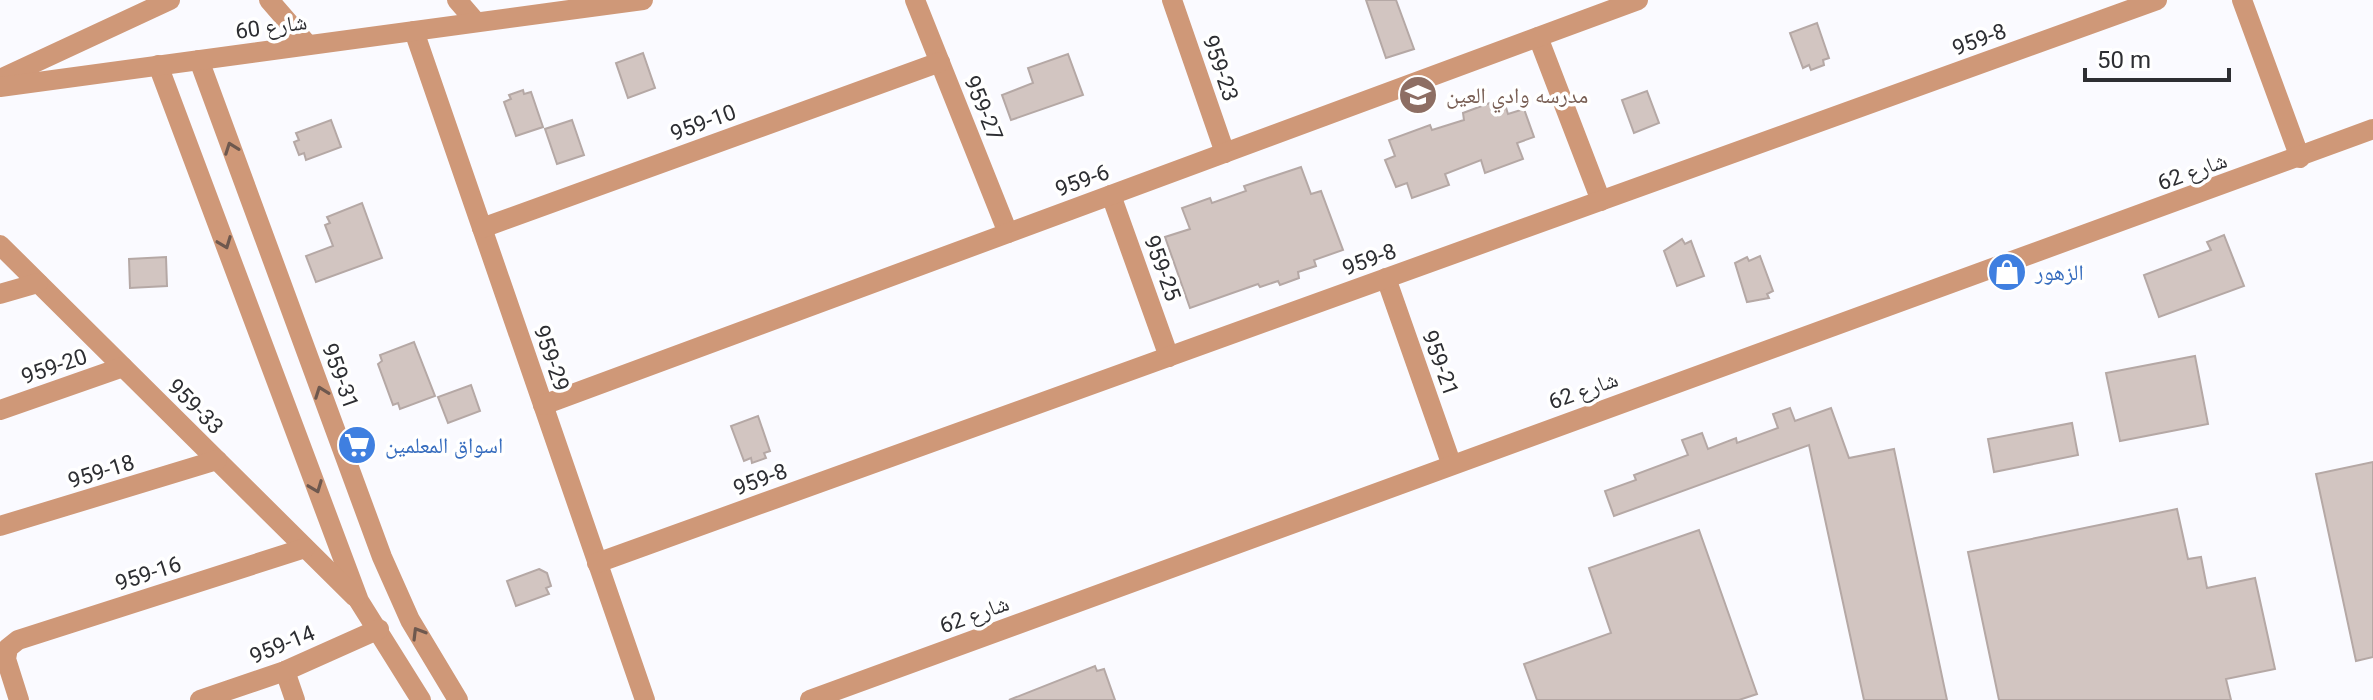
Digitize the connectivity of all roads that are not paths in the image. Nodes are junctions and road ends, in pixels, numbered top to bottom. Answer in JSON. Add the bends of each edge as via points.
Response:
{"nodes":[{"id":1,"x":170,"y":0,"type":"edge"},
{"id":2,"x":269,"y":0,"type":"edge"},
{"id":3,"x":457,"y":0,"type":"edge"},
{"id":4,"x":643,"y":0,"type":"edge"},
{"id":5,"x":915,"y":0,"type":"edge"},
{"id":6,"x":1172,"y":0,"type":"edge"},
{"id":7,"x":1638,"y":0,"type":"edge"},
{"id":8,"x":2157,"y":0,"type":"edge"},
{"id":9,"x":2242,"y":0,"type":"edge"},
{"id":10,"x":476,"y":22,"type":"junction"},
{"id":11,"x":414,"y":31,"type":"junction"},
{"id":12,"x":1538,"y":37,"type":"junction"},
{"id":13,"x":308,"y":45,"type":"junction"},
{"id":14,"x":199,"y":60,"type":"junction"},
{"id":15,"x":940,"y":62,"type":"junction"},
{"id":16,"x":158,"y":65,"type":"junction"},
{"id":17,"x":0,"y":79,"type":"edge"},
{"id":18,"x":0,"y":87,"type":"edge"},
{"id":19,"x":2373,"y":129,"type":"edge"},
{"id":20,"x":1225,"y":153,"type":"junction"},
{"id":21,"x":2300,"y":158,"type":"junction"},
{"id":22,"x":1111,"y":195,"type":"junction"},
{"id":23,"x":1601,"y":201,"type":"junction"},
{"id":24,"x":482,"y":228,"type":"junction"},
{"id":25,"x":1008,"y":233,"type":"junction"},
{"id":26,"x":0,"y":245,"type":"edge"},
{"id":27,"x":1386,"y":278,"type":"junction"},
{"id":28,"x":38,"y":283,"type":"junction"},
{"id":29,"x":0,"y":294,"type":"edge"},
{"id":30,"x":1169,"y":357,"type":"junction"},
{"id":31,"x":123,"y":367,"type":"junction"},
{"id":32,"x":543,"y":405,"type":"junction"},
{"id":33,"x":0,"y":410,"type":"edge"},
{"id":34,"x":217,"y":460,"type":"junction"},
{"id":35,"x":1451,"y":463,"type":"junction"},
{"id":36,"x":0,"y":526,"type":"edge"},
{"id":37,"x":305,"y":548,"type":"junction"},
{"id":38,"x":597,"y":563,"type":"junction"},
{"id":39,"x":359,"y":601,"type":"junction"},
{"id":40,"x":379,"y":629,"type":"junction"},
{"id":41,"x":285,"y":671,"type":"junction"},
{"id":42,"x":19,"y":700,"type":"edge"},
{"id":43,"x":200,"y":700,"type":"edge"},
{"id":44,"x":295,"y":700,"type":"edge"},
{"id":45,"x":421,"y":700,"type":"edge"},
{"id":46,"x":458,"y":700,"type":"edge"},
{"id":47,"x":645,"y":700,"type":"edge"},
{"id":48,"x":810,"y":700,"type":"edge"}],
"edges":[{"from":1,"to":17,"type":"street"},
{"from":2,"to":13,"type":"street"},
{"from":3,"to":10,"type":"street"},
{"from":4,"to":10,"type":"street","name":"شارع 60"},
{"from":5,"to":15,"type":"street","name":"959-27"},
{"from":6,"to":20,"type":"street","name":"959-23"},
{"from":7,"to":12,"type":"street","name":"959-6"},
{"from":8,"to":23,"type":"street","name":"959-8"},
{"from":9,"to":21,"type":"street"},
{"from":10,"to":11,"type":"street","name":"شارع 60"},
{"from":11,"to":13,"type":"street","name":"شارع 60"},
{"from":11,"to":24,"type":"street","name":"959-29"},
{"from":12,"to":20,"type":"street","name":"959-6"},
{"from":12,"to":23,"type":"street"},
{"from":13,"to":14,"type":"street","name":"شارع 60"},
{"from":14,"to":16,"type":"street","name":"شارع 60"},
{"from":46,"to":14,"type":"street","name":"959-31","one_way":true,"via":[[410,620],[382,557]]},
{"from":15,"to":24,"type":"street","name":"959-10"},
{"from":15,"to":25,"type":"street","name":"959-27"},
{"from":16,"to":18,"type":"street","name":"شارع 60"},
{"from":16,"to":39,"type":"street","one_way":true},
{"from":19,"to":21,"type":"street","name":"شارع 62"},
{"from":20,"to":22,"type":"street","name":"959-6"},
{"from":21,"to":35,"type":"street","name":"شارع 62"},
{"from":22,"to":25,"type":"street","name":"959-6"},
{"from":22,"to":30,"type":"street","name":"959-25"},
{"from":23,"to":27,"type":"street","name":"959-8"},
{"from":24,"to":32,"type":"street","name":"959-29"},
{"from":25,"to":32,"type":"street","name":"959-6"},
{"from":26,"to":28,"type":"street","name":"959-33"},
{"from":27,"to":30,"type":"street","name":"959-8"},
{"from":27,"to":35,"type":"street","name":"959-21"},
{"from":28,"to":29,"type":"street"},
{"from":28,"to":31,"type":"street","name":"959-33"},
{"from":30,"to":38,"type":"street","name":"959-8"},
{"from":31,"to":33,"type":"street","name":"959-20"},
{"from":31,"to":34,"type":"street","name":"959-33"},
{"from":32,"to":38,"type":"street","name":"959-29"},
{"from":34,"to":36,"type":"street","name":"959-18"},
{"from":34,"to":37,"type":"street","name":"959-33"},
{"from":35,"to":48,"type":"street","name":"شارع 62"},
{"from":37,"to":39,"type":"street","name":"959-33"},
{"from":37,"to":42,"type":"street","name":"959-16","via":[[18,640],[8,648],[6,659]]},
{"from":38,"to":47,"type":"street","name":"959-29"},
{"from":39,"to":40,"type":"street"},
{"from":40,"to":41,"type":"street","name":"959-14"},
{"from":40,"to":45,"type":"street"},
{"from":41,"to":43,"type":"street","name":"959-14"},
{"from":41,"to":44,"type":"street"}]}
